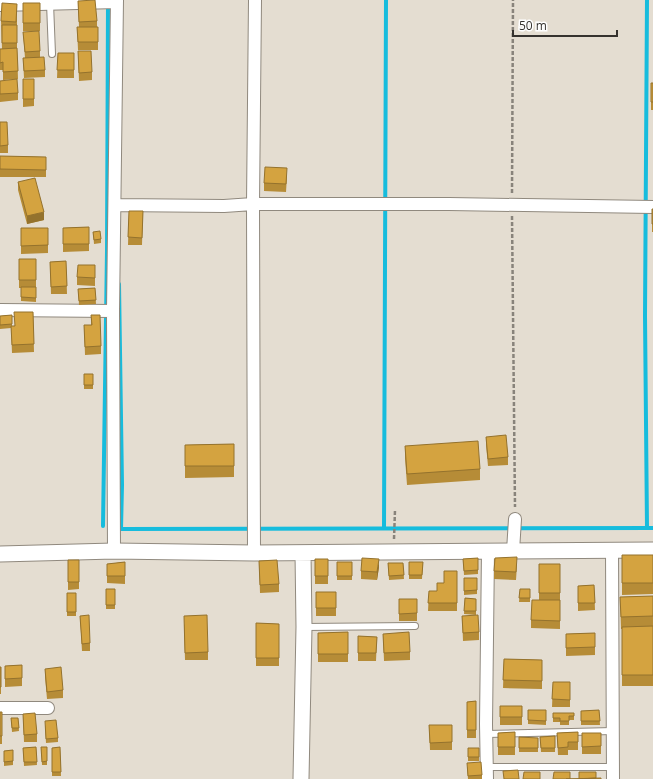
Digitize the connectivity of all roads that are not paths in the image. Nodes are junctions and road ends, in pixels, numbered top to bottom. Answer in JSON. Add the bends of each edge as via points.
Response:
{"nodes":[{"id":1,"x":255,"y":0,"type":"edge"},
{"id":2,"x":117,"y":1,"type":"edge"},
{"id":3,"x":50,"y":4,"type":"junction"},
{"id":4,"x":0,"y":5,"type":"edge"},
{"id":5,"x":52,"y":54,"type":"dead end"},
{"id":6,"x":253,"y":204,"type":"junction"},
{"id":7,"x":115,"y":205,"type":"junction"},
{"id":8,"x":653,"y":207,"type":"edge"},
{"id":9,"x":0,"y":310,"type":"edge"},
{"id":10,"x":113,"y":311,"type":"junction"},
{"id":11,"x":515,"y":519,"type":"road end"},
{"id":12,"x":612,"y":550,"type":"junction"},
{"id":13,"x":653,"y":550,"type":"edge"},
{"id":14,"x":114,"y":551,"type":"junction"},
{"id":15,"x":488,"y":551,"type":"junction"},
{"id":16,"x":513,"y":551,"type":"junction"},
{"id":17,"x":254,"y":553,"type":"junction"},
{"id":18,"x":303,"y":553,"type":"junction"},
{"id":19,"x":0,"y":554,"type":"edge"},
{"id":20,"x":415,"y":626,"type":"dead end"},
{"id":21,"x":304,"y":627,"type":"junction"},
{"id":22,"x":0,"y":708,"type":"edge"},
{"id":23,"x":48,"y":708,"type":"dead end"},
{"id":24,"x":612,"y":731,"type":"junction"},
{"id":25,"x":486,"y":734,"type":"junction"},
{"id":26,"x":487,"y":773,"type":"edge"},
{"id":27,"x":613,"y":773,"type":"edge"},
{"id":28,"x":301,"y":779,"type":"edge"}],
"edges":[{"from":1,"to":6,"type":"street"},
{"from":2,"to":3,"type":"street"},
{"from":2,"to":7,"type":"street"},
{"from":3,"to":4,"type":"street"},
{"from":3,"to":5,"type":"lane"},
{"from":6,"to":7,"type":"street"},
{"from":6,"to":8,"type":"street"},
{"from":6,"to":17,"type":"street"},
{"from":7,"to":10,"type":"street"},
{"from":9,"to":10,"type":"street"},
{"from":10,"to":14,"type":"street"},
{"from":11,"to":16,"type":"street"},
{"from":12,"to":13,"type":"street"},
{"from":12,"to":16,"type":"street"},
{"from":12,"to":24,"type":"street"},
{"from":14,"to":17,"type":"street"},
{"from":14,"to":19,"type":"street"},
{"from":15,"to":16,"type":"street"},
{"from":15,"to":18,"type":"street"},
{"from":15,"to":25,"type":"street"},
{"from":17,"to":18,"type":"street"},
{"from":18,"to":21,"type":"street"},
{"from":20,"to":21,"type":"lane"},
{"from":21,"to":28,"type":"street"},
{"from":22,"to":23,"type":"street"},
{"from":24,"to":25,"type":"lane"},
{"from":24,"to":27,"type":"street"},
{"from":25,"to":26,"type":"street"},
{"from":26,"to":27,"type":"lane"}]}
